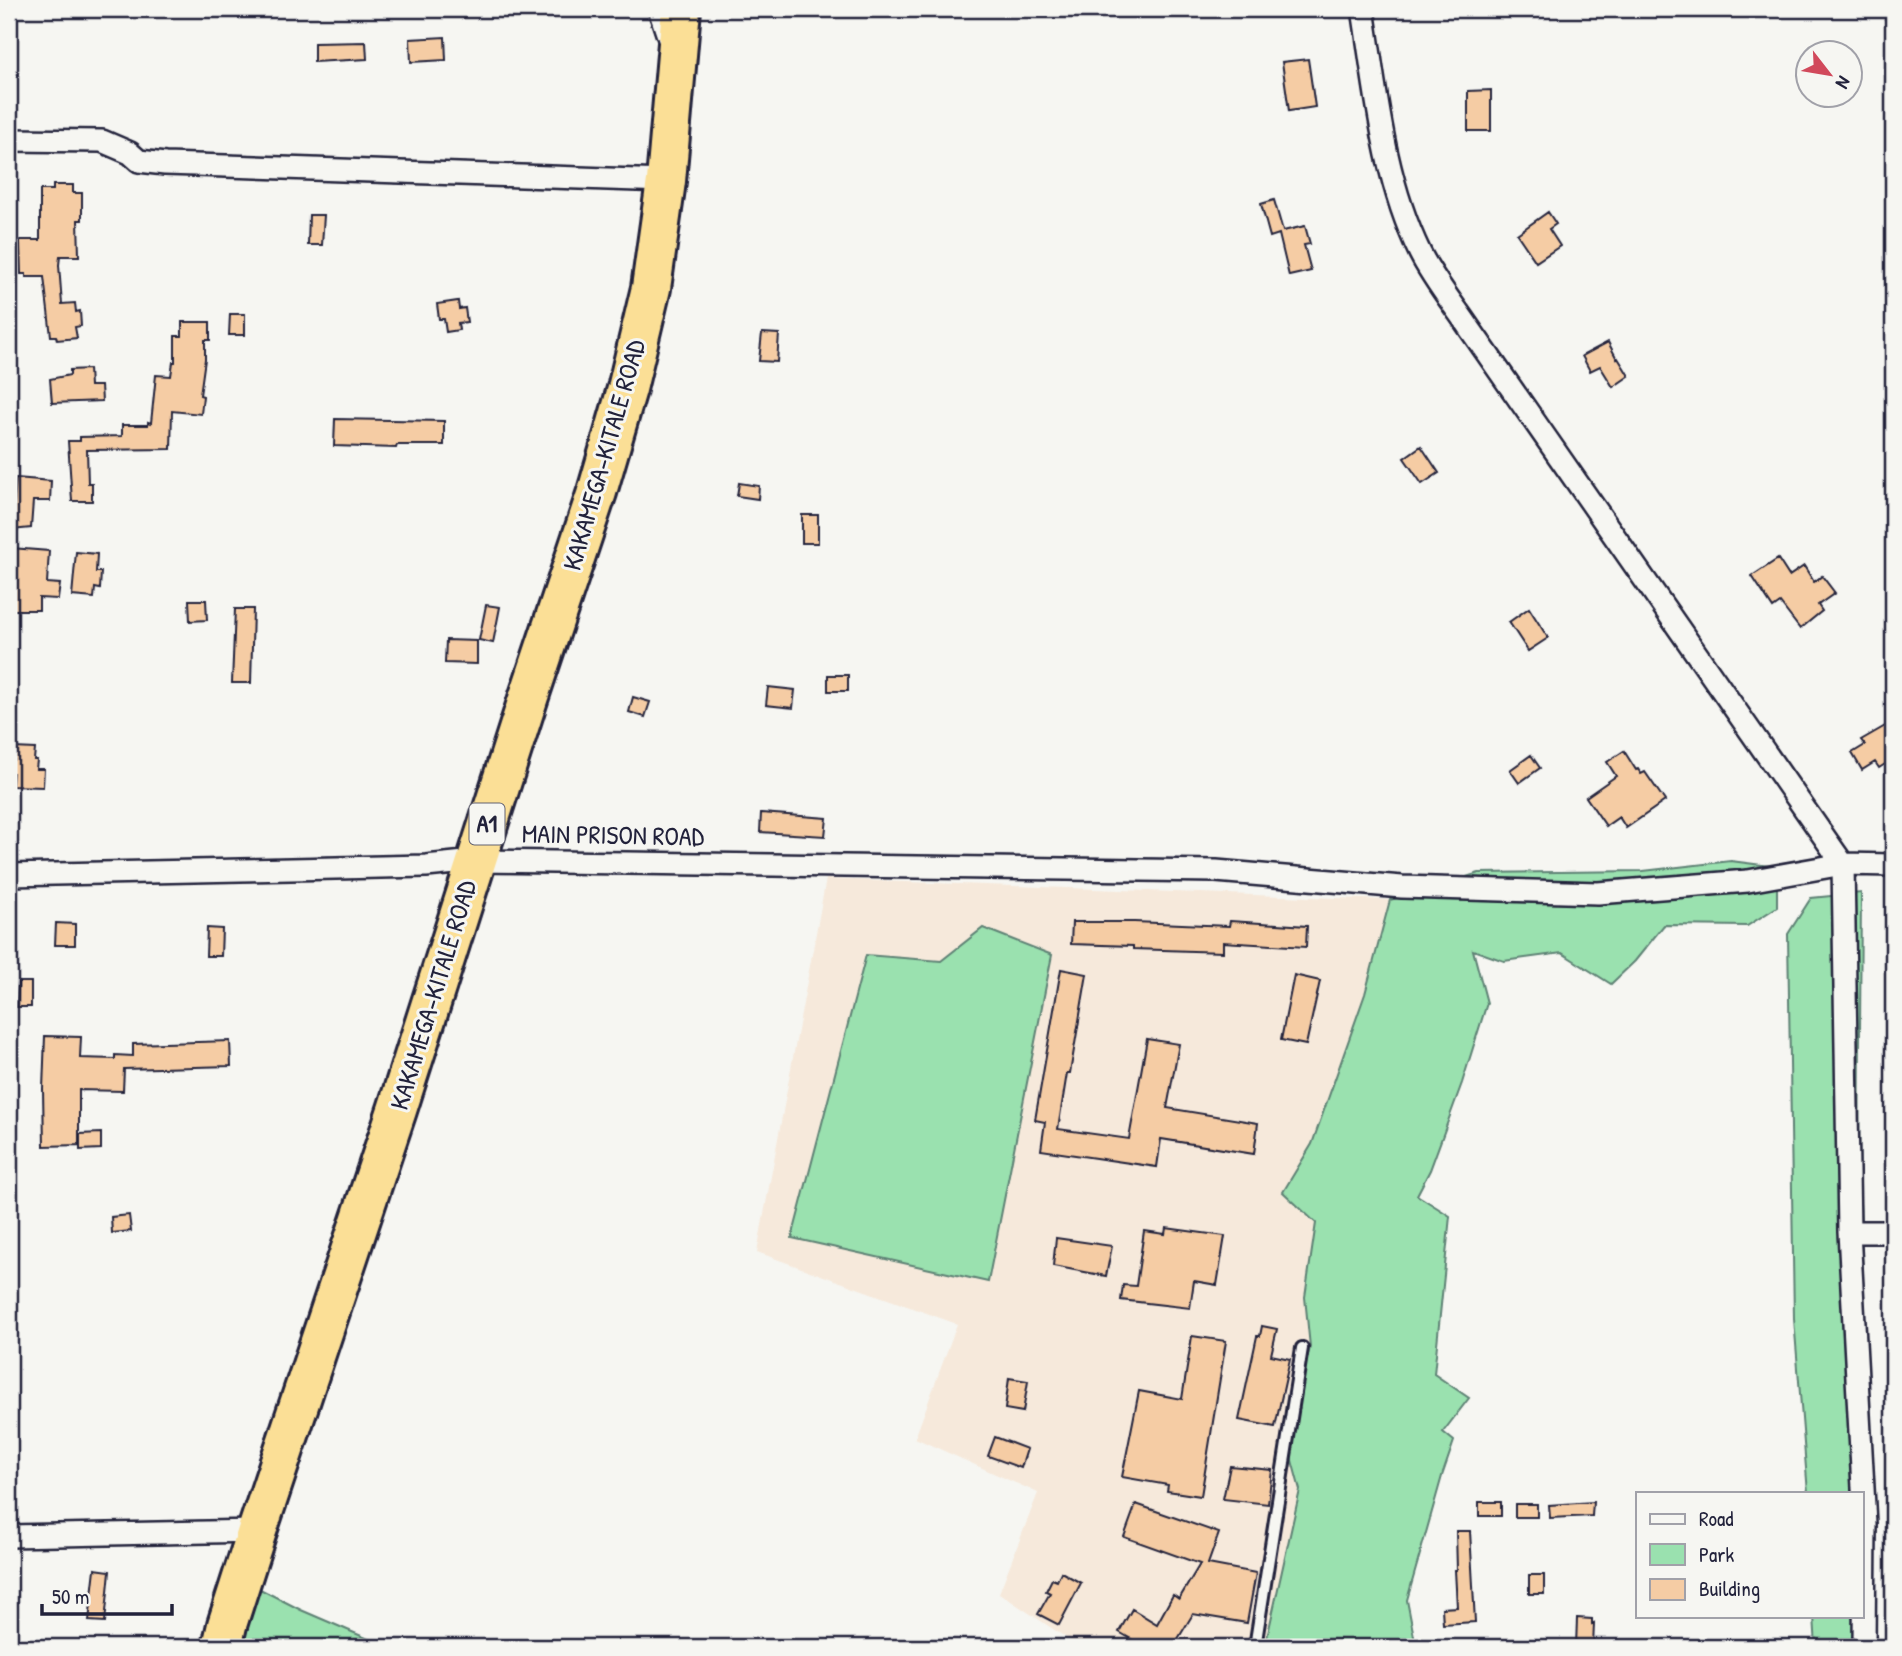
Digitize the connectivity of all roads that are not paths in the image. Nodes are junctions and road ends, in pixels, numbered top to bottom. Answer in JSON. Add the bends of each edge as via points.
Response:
{"nodes":[{"id":1,"x":659,"y":9,"type":"edge"},
{"id":2,"x":681,"y":9,"type":"edge"},
{"id":3,"x":1363,"y":9,"type":"edge"},
{"id":4,"x":676,"y":60,"type":"junction"},
{"id":5,"x":9,"y":140,"type":"edge"},
{"id":6,"x":666,"y":181,"type":"junction"},
{"id":7,"x":475,"y":861,"type":"junction"},
{"id":8,"x":1843,"y":864,"type":"junction"},
{"id":9,"x":1893,"y":865,"type":"edge"},
{"id":10,"x":9,"y":876,"type":"edge"},
{"id":11,"x":1849,"y":1232,"type":"junction"},
{"id":12,"x":1893,"y":1232,"type":"edge"},
{"id":13,"x":1301,"y":1348,"type":"dead end"},
{"id":14,"x":1863,"y":1492,"type":"edge"},
{"id":15,"x":1864,"y":1506,"type":"edge"},
{"id":16,"x":257,"y":1531,"type":"junction"},
{"id":17,"x":9,"y":1536,"type":"edge"},
{"id":18,"x":223,"y":1640,"type":"edge"},
{"id":19,"x":1255,"y":1647,"type":"edge"},
{"id":20,"x":1864,"y":1647,"type":"edge"}],
"edges":[{"from":1,"to":4,"type":"street"},
{"from":2,"to":4,"type":"highway","name":"KAKAMEGA-KITALE ROAD","number":"A1"},
{"from":3,"to":8,"type":"street","via":[[1397,199],[1421,254]]},
{"from":4,"to":6,"type":"highway","name":"KAKAMEGA-KITALE ROAD","number":"A1"},
{"from":5,"to":6,"type":"street","via":[[102,141],[139,161],[165,164]]},
{"from":6,"to":7,"type":"highway","name":"KAKAMEGA-KITALE ROAD","number":"A1","via":[[651,288],[627,389]]},
{"from":7,"to":8,"type":"street","name":"MAIN PRISON ROAD","via":[[1216,871],[1402,887],[1598,893],[1748,881]]},
{"from":7,"to":10,"type":"street","name":"MAIN PRISON ROAD"},
{"from":7,"to":16,"type":"highway","name":"KAKAMEGA-KITALE ROAD","number":"A1"},
{"from":8,"to":9,"type":"street","name":"MAIN PRISON ROAD"},
{"from":8,"to":11,"type":"street"},
{"from":11,"to":12,"type":"street"},
{"from":11,"to":14,"type":"street"},
{"from":13,"to":19,"type":"lane"},
{"from":15,"to":20,"type":"street"},
{"from":16,"to":17,"type":"street"},
{"from":16,"to":18,"type":"highway","name":"KAKAMEGA-KITALE ROAD","number":"A1"}]}
